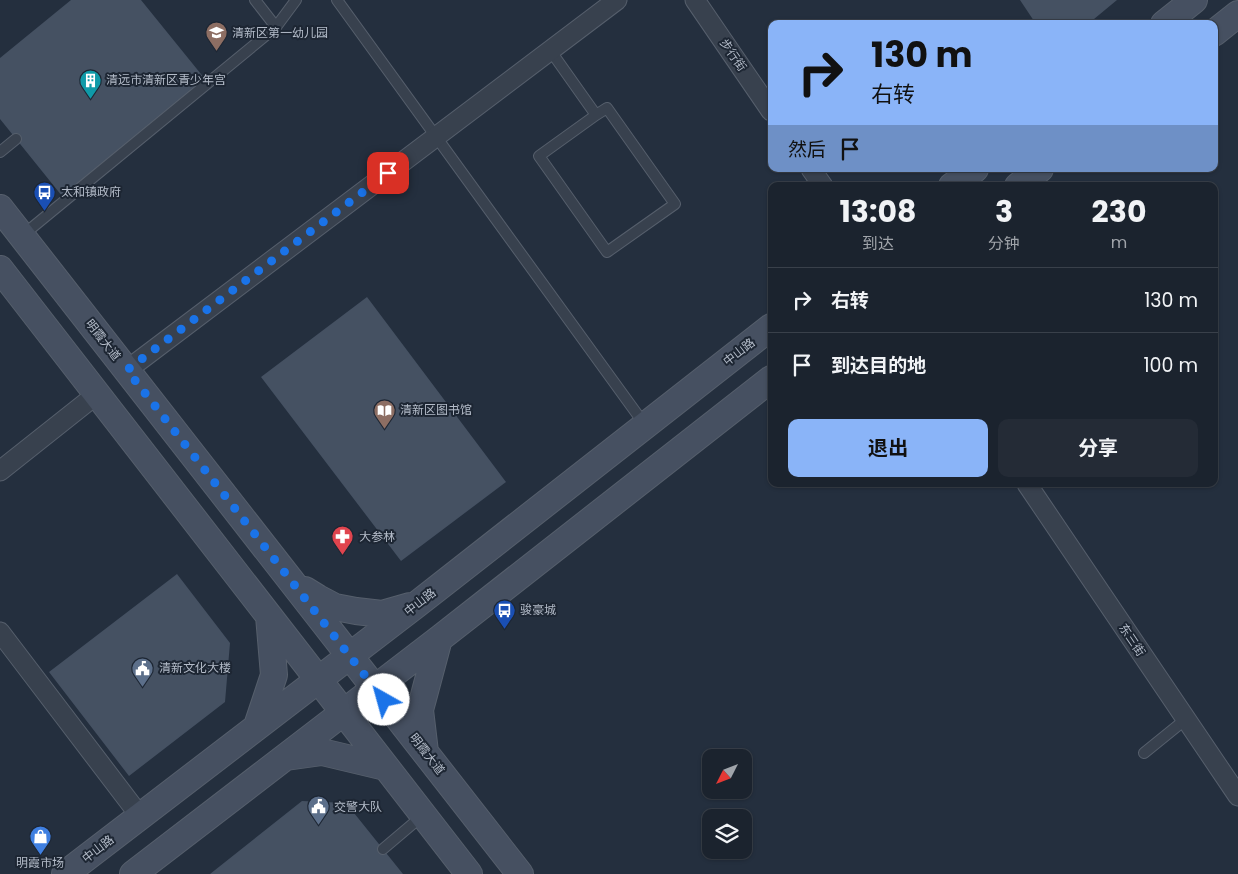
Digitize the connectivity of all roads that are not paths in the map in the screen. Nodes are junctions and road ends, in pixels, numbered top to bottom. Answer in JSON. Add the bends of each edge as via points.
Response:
{"nodes":[{"id":1,"x":255,"y":0,"type":"edge"},
{"id":2,"x":296,"y":0,"type":"edge"},
{"id":3,"x":336,"y":0,"type":"edge"},
{"id":4,"x":617,"y":0,"type":"edge"},
{"id":5,"x":695,"y":0,"type":"edge"},
{"id":6,"x":1194,"y":0,"type":"edge"},
{"id":7,"x":1238,"y":14,"type":"edge"},
{"id":8,"x":1169,"y":20,"type":"edge"},
{"id":9,"x":276,"y":27,"type":"junction"},
{"id":10,"x":1218,"y":30,"type":"edge"},
{"id":11,"x":550,"y":50,"type":"junction"},
{"id":12,"x":768,"y":107,"type":"edge"},
{"id":13,"x":596,"y":115,"type":"junction"},
{"id":14,"x":436,"y":137,"type":"junction"},
{"id":15,"x":16,"y":139,"type":"dead end"},
{"id":16,"x":0,"y":152,"type":"edge"},
{"id":17,"x":813,"y":172,"type":"edge"},
{"id":18,"x":971,"y":172,"type":"edge"},
{"id":19,"x":1036,"y":172,"type":"edge"},
{"id":20,"x":821,"y":182,"type":"edge"},
{"id":21,"x":957,"y":182,"type":"edge"},
{"id":22,"x":1023,"y":182,"type":"edge"},
{"id":23,"x":0,"y":208,"type":"edge"},
{"id":24,"x":22,"y":236,"type":"junction"},
{"id":25,"x":0,"y":268,"type":"edge"},
{"id":26,"x":768,"y":329,"type":"edge"},
{"id":27,"x":127,"y":370,"type":"junction"},
{"id":28,"x":768,"y":381,"type":"edge"},
{"id":29,"x":97,"y":394,"type":"junction"},
{"id":30,"x":645,"y":426,"type":"junction"},
{"id":31,"x":0,"y":470,"type":"edge"},
{"id":32,"x":1029,"y":487,"type":"edge"},
{"id":33,"x":291,"y":579,"type":"junction"},
{"id":34,"x":416,"y":605,"type":"junction"},
{"id":35,"x":269,"y":616,"type":"junction"},
{"id":36,"x":0,"y":632,"type":"edge"},
{"id":37,"x":440,"y":639,"type":"junction"},
{"id":38,"x":350,"y":655,"type":"junction"},
{"id":39,"x":318,"y":679,"type":"junction"},
{"id":40,"x":376,"y":688,"type":"junction"},
{"id":41,"x":343,"y":712,"type":"junction"},
{"id":42,"x":1186,"y":719,"type":"junction"},
{"id":43,"x":257,"y":726,"type":"junction"},
{"id":44,"x":425,"y":752,"type":"junction"},
{"id":45,"x":1144,"y":753,"type":"dead end"},
{"id":46,"x":285,"y":757,"type":"junction"},
{"id":47,"x":385,"y":766,"type":"junction"},
{"id":48,"x":1238,"y":796,"type":"edge"},
{"id":49,"x":423,"y":815,"type":"junction"},
{"id":50,"x":140,"y":816,"type":"junction"},
{"id":51,"x":383,"y":849,"type":"dead end"},
{"id":52,"x":66,"y":874,"type":"edge"},
{"id":53,"x":133,"y":874,"type":"edge"},
{"id":54,"x":469,"y":874,"type":"edge"},
{"id":55,"x":520,"y":874,"type":"edge"}],
"edges":[{"from":1,"to":9,"type":"lane"},
{"from":2,"to":9,"type":"lane"},
{"from":3,"to":14,"type":"lane"},
{"from":4,"to":11,"type":"street"},
{"from":5,"to":12,"type":"street","name":"步行街"},
{"from":6,"to":8,"type":"main road"},
{"from":7,"to":10,"type":"main road"},
{"from":9,"to":24,"type":"lane"},
{"from":11,"to":13,"type":"lane"},
{"from":11,"to":14,"type":"street"},
{"from":13,"to":13,"type":"lane","via":[[539,156],[607,252],[675,204],[607,108]]},
{"from":14,"to":27,"type":"street"},
{"from":14,"to":30,"type":"lane"},
{"from":15,"to":16,"type":"lane"},
{"from":17,"to":20,"type":"street"},
{"from":18,"to":21,"type":"main road"},
{"from":19,"to":22,"type":"main road"},
{"from":23,"to":24,"type":"main road","name":"明霞大道"},
{"from":24,"to":27,"type":"main road","name":"明霞大道"},
{"from":25,"to":29,"type":"main road"},
{"from":26,"to":30,"type":"main road","name":"中山路"},
{"from":27,"to":33,"type":"main road","name":"明霞大道"},
{"from":28,"to":37,"type":"main road"},
{"from":29,"to":31,"type":"street"},
{"from":29,"to":35,"type":"main road"},
{"from":30,"to":34,"type":"main road","name":"中山路"},
{"from":32,"to":42,"type":"street","name":"东三街"},
{"from":33,"to":34,"type":"main road","via":[[335,607],[382,614]]},
{"from":33,"to":38,"type":"main road","name":"明霞大道"},
{"from":34,"to":38,"type":"main road","name":"中山路"},
{"from":35,"to":39,"type":"main road"},
{"from":35,"to":43,"type":"main road","via":[[274,675]]},
{"from":36,"to":50,"type":"street"},
{"from":37,"to":40,"type":"main road"},
{"from":37,"to":44,"type":"main road","via":[[420,710]]},
{"from":38,"to":39,"type":"main road","name":"中山路"},
{"from":38,"to":40,"type":"main road","name":"明霞大道"},
{"from":39,"to":41,"type":"main road"},
{"from":39,"to":43,"type":"main road","name":"中山路"},
{"from":40,"to":41,"type":"main road"},
{"from":40,"to":44,"type":"main road","name":"明霞大道"},
{"from":41,"to":46,"type":"main road"},
{"from":41,"to":47,"type":"main road"},
{"from":42,"to":45,"type":"lane"},
{"from":42,"to":48,"type":"street","name":"东三街"},
{"from":43,"to":50,"type":"main road","name":"中山路"},
{"from":44,"to":55,"type":"main road","name":"明霞大道"},
{"from":46,"to":47,"type":"main road","via":[[322,752]]},
{"from":46,"to":53,"type":"main road"},
{"from":47,"to":49,"type":"main road"},
{"from":49,"to":51,"type":"lane"},
{"from":49,"to":54,"type":"main road"},
{"from":50,"to":52,"type":"main road","name":"中山路"}]}
